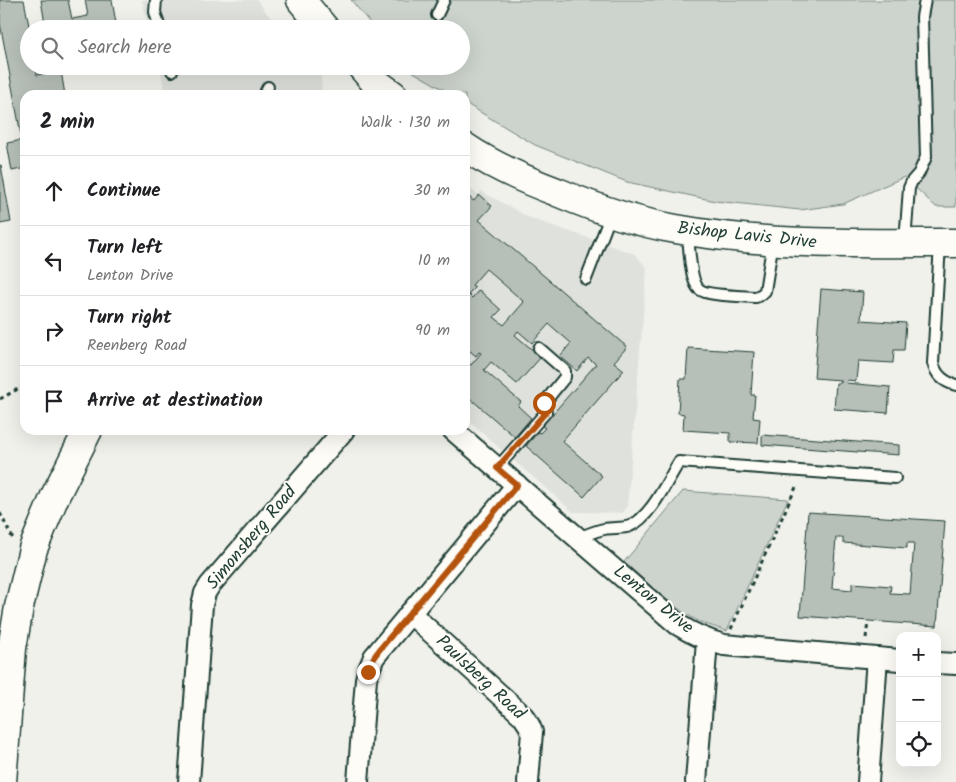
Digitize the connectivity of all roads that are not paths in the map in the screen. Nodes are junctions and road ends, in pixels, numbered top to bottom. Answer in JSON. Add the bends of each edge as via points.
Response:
{"nodes":[{"id":1,"x":156,"y":0,"type":"edge"},
{"id":2,"x":301,"y":0,"type":"edge"},
{"id":3,"x":444,"y":0,"type":"edge"},
{"id":4,"x":924,"y":0,"type":"edge"},
{"id":5,"x":437,"y":15,"type":"dead end"},
{"id":6,"x":157,"y":20,"type":"edge"},
{"id":7,"x":318,"y":20,"type":"edge"},
{"id":8,"x":470,"y":150,"type":"edge"},
{"id":9,"x":612,"y":212,"type":"junction"},
{"id":10,"x":688,"y":231,"type":"junction"},
{"id":11,"x":773,"y":242,"type":"junction"},
{"id":12,"x":906,"y":243,"type":"junction"},
{"id":13,"x":948,"y":243,"type":"edge"},
{"id":14,"x":586,"y":279,"type":"dead end"},
{"id":15,"x":539,"y":348,"type":"dead end"},
{"id":16,"x":956,"y":385,"type":"edge"},
{"id":17,"x":85,"y":435,"type":"edge"},
{"id":18,"x":340,"y":435,"type":"edge"},
{"id":19,"x":459,"y":435,"type":"edge"},
{"id":20,"x":497,"y":468,"type":"junction"},
{"id":21,"x":895,"y":478,"type":"dead end"},
{"id":22,"x":517,"y":485,"type":"junction"},
{"id":23,"x":578,"y":538,"type":"junction"},
{"id":24,"x":410,"y":613,"type":"junction"},
{"id":25,"x":715,"y":643,"type":"junction"},
{"id":26,"x":877,"y":658,"type":"junction"},
{"id":27,"x":896,"y":660,"type":"edge"},
{"id":28,"x":941,"y":663,"type":"edge"},
{"id":29,"x":956,"y":664,"type":"edge"},
{"id":30,"x":2,"y":782,"type":"edge"},
{"id":31,"x":189,"y":782,"type":"edge"},
{"id":32,"x":358,"y":782,"type":"edge"},
{"id":33,"x":528,"y":782,"type":"edge"},
{"id":34,"x":696,"y":782,"type":"edge"},
{"id":35,"x":868,"y":782,"type":"edge"}],
"edges":[{"from":1,"to":6,"type":"lane"},
{"from":2,"to":7,"type":"street"},
{"from":3,"to":5,"type":"lane"},
{"from":4,"to":12,"type":"lane","via":[[926,157],[909,188]]},
{"from":8,"to":9,"type":"street","name":"Bishop Lavis Drive","via":[[524,179]]},
{"from":9,"to":10,"type":"street","name":"Bishop Lavis Drive"},
{"from":9,"to":14,"type":"lane"},
{"from":10,"to":11,"type":"street","name":"Bishop Lavis Drive"},
{"from":10,"to":11,"type":"lane","via":[[692,278],[699,289],[717,294],[756,297],[766,291]]},
{"from":11,"to":12,"type":"street","name":"Bishop Lavis Drive"},
{"from":12,"to":13,"type":"street","name":"Bishop Lavis Drive"},
{"from":13,"to":16,"type":"lane","via":[[933,363],[943,380]]},
{"from":15,"to":20,"type":"lane","via":[[565,371],[565,377],[544,403],[546,412]]},
{"from":17,"to":30,"type":"street","via":[[54,496],[34,549],[18,607]]},
{"from":18,"to":31,"type":"street","name":"Simonsberg Road","via":[[205,593]]},
{"from":19,"to":20,"type":"street","name":"Lenton Drive"},
{"from":20,"to":22,"type":"street","name":"Lenton Drive"},
{"from":21,"to":23,"type":"lane","via":[[679,462],[650,510],[637,522]]},
{"from":22,"to":23,"type":"street","name":"Lenton Drive"},
{"from":22,"to":24,"type":"street"},
{"from":23,"to":25,"type":"street","name":"Lenton Drive","via":[[677,624]]},
{"from":24,"to":32,"type":"street","via":[[374,657],[368,672]]},
{"from":24,"to":33,"type":"street","name":"Paulsberg Road","via":[[523,716],[532,732]]},
{"from":25,"to":26,"type":"street","name":"Lenton Drive"},
{"from":25,"to":34,"type":"street"},
{"from":26,"to":27,"type":"street","name":"Lenton Drive"},
{"from":26,"to":35,"type":"street"},
{"from":28,"to":29,"type":"street"}]}
